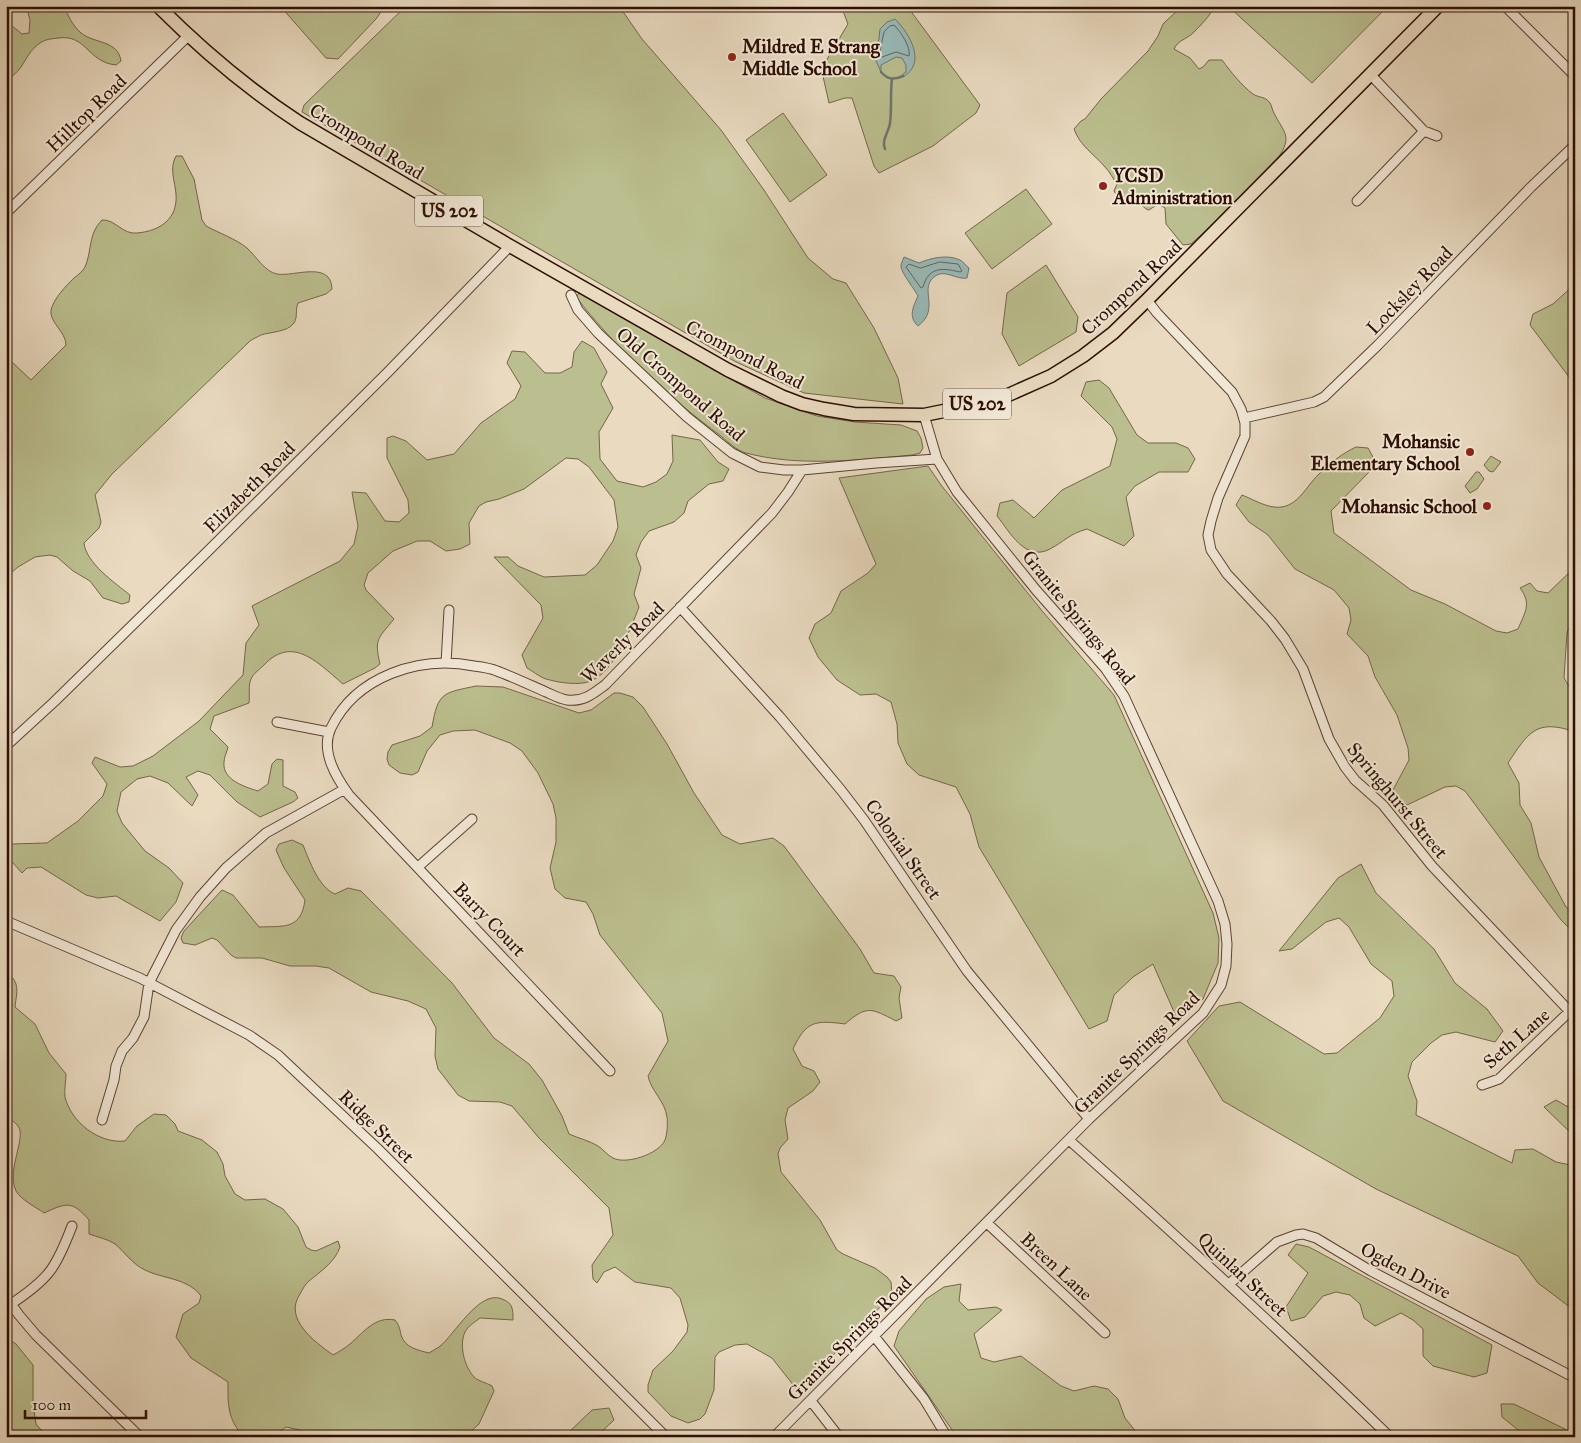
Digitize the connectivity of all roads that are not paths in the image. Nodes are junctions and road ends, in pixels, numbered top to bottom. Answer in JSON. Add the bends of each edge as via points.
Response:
{"nodes":[{"id":1,"x":158,"y":6,"type":"edge"},
{"id":2,"x":1438,"y":6,"type":"edge"},
{"id":3,"x":1505,"y":6,"type":"edge"},
{"id":4,"x":188,"y":36,"type":"junction"},
{"id":5,"x":1370,"y":74,"type":"junction"},
{"id":6,"x":1575,"y":76,"type":"edge"},
{"id":7,"x":1424,"y":131,"type":"junction"},
{"id":8,"x":1437,"y":136,"type":"dead end"},
{"id":9,"x":1575,"y":144,"type":"edge"},
{"id":10,"x":1357,"y":201,"type":"dead end"},
{"id":11,"x":6,"y":213,"type":"edge"},
{"id":12,"x":510,"y":246,"type":"junction"},
{"id":13,"x":571,"y":295,"type":"dead end"},
{"id":14,"x":1147,"y":300,"type":"junction"},
{"id":15,"x":924,"y":415,"type":"junction"},
{"id":16,"x":1244,"y":418,"type":"junction"},
{"id":17,"x":937,"y":459,"type":"junction"},
{"id":18,"x":802,"y":470,"type":"junction"},
{"id":19,"x":680,"y":607,"type":"junction"},
{"id":20,"x":449,"y":610,"type":"dead end"},
{"id":21,"x":446,"y":663,"type":"junction"},
{"id":22,"x":277,"y":722,"type":"dead end"},
{"id":23,"x":329,"y":732,"type":"junction"},
{"id":24,"x":6,"y":746,"type":"edge"},
{"id":25,"x":345,"y":789,"type":"junction"},
{"id":26,"x":472,"y":819,"type":"dead end"},
{"id":27,"x":418,"y":867,"type":"junction"},
{"id":28,"x":6,"y":921,"type":"edge"},
{"id":29,"x":149,"y":983,"type":"junction"},
{"id":30,"x":1572,"y":1015,"type":"edge"},
{"id":31,"x":610,"y":1071,"type":"dead end"},
{"id":32,"x":1482,"y":1085,"type":"dead end"},
{"id":33,"x":1089,"y":1119,"type":"junction"},
{"id":34,"x":102,"y":1120,"type":"dead end"},
{"id":35,"x":1069,"y":1140,"type":"junction"},
{"id":36,"x":987,"y":1223,"type":"junction"},
{"id":37,"x":72,"y":1226,"type":"dead end"},
{"id":38,"x":1229,"y":1284,"type":"junction"},
{"id":39,"x":9,"y":1301,"type":"edge"},
{"id":40,"x":1105,"y":1333,"type":"dead end"},
{"id":41,"x":874,"y":1336,"type":"junction"},
{"id":42,"x":1575,"y":1378,"type":"edge"},
{"id":43,"x":811,"y":1401,"type":"junction"},
{"id":44,"x":140,"y":1437,"type":"edge"},
{"id":45,"x":666,"y":1437,"type":"edge"},
{"id":46,"x":774,"y":1437,"type":"edge"},
{"id":47,"x":839,"y":1437,"type":"edge"},
{"id":48,"x":947,"y":1437,"type":"edge"},
{"id":49,"x":1390,"y":1437,"type":"edge"}],
"edges":[{"from":1,"to":4,"type":"highway","name":"Crompond Road","number":"US 202"},
{"from":2,"to":5,"type":"highway","name":"Crompond Road","number":"US 202"},
{"from":3,"to":6,"type":"street"},
{"from":4,"to":11,"type":"street","name":"Hilltop Road"},
{"from":4,"to":12,"type":"highway","name":"Crompond Road","number":"US 202","via":[[239,80],[300,123]]},
{"from":5,"to":7,"type":"street"},
{"from":5,"to":14,"type":"highway","name":"Crompond Road","number":"US 202"},
{"from":7,"to":8,"type":"street"},
{"from":7,"to":10,"type":"street"},
{"from":9,"to":16,"type":"street","name":"Locksley Road","via":[[1324,397]]},
{"from":12,"to":15,"type":"highway","name":"Crompond Road","number":"US 202","via":[[728,370],[781,396],[802,404],[854,414]]},
{"from":12,"to":24,"type":"street","name":"Elizabeth Road","via":[[214,545]]},
{"from":13,"to":18,"type":"street","name":"Old Crompond Road","via":[[578,310],[598,333],[687,417],[732,453],[760,466]]},
{"from":14,"to":15,"type":"highway","name":"Crompond Road","number":"US 202","via":[[1098,345],[1051,376],[1006,396]]},
{"from":14,"to":16,"type":"street","name":"Springhurst Street","via":[[1232,392]]},
{"from":15,"to":17,"type":"street","name":"Granite Springs Road"},
{"from":16,"to":30,"type":"street","name":"Springhurst Street","via":[[1245,436],[1211,520],[1208,535],[1211,550],[1227,574],[1285,638],[1303,669],[1329,739],[1355,780],[1384,805],[1432,866]]},
{"from":17,"to":18,"type":"street","name":"Old Crompond Road"},
{"from":17,"to":33,"type":"street","name":"Granite Springs Road","via":[[957,492],[1124,696],[1226,924],[1226,966],[1221,985],[1203,1013]]},
{"from":18,"to":19,"type":"street","name":"Waverly Road","via":[[772,513]]},
{"from":19,"to":21,"type":"street","name":"Waverly Road","via":[[605,685],[583,699],[565,700],[495,670]]},
{"from":19,"to":33,"type":"street","name":"Colonial Street","via":[[780,717],[864,820],[967,971]]},
{"from":20,"to":21,"type":"street"},
{"from":21,"to":23,"type":"street","name":"Waverly Road","via":[[410,667],[386,676],[350,700]]},
{"from":22,"to":23,"type":"street"},
{"from":23,"to":25,"type":"street","via":[[327,748],[332,766]]},
{"from":25,"to":27,"type":"street","name":"Barry Court"},
{"from":25,"to":29,"type":"street","via":[[266,834],[226,868],[200,896],[176,930]]},
{"from":26,"to":27,"type":"street"},
{"from":27,"to":31,"type":"street","name":"Barry Court"},
{"from":28,"to":29,"type":"street","name":"Ridge Street"},
{"from":29,"to":34,"type":"street","via":[[144,1017],[116,1066]]},
{"from":29,"to":45,"type":"street","name":"Ridge Street","via":[[249,1035],[278,1055]]},
{"from":30,"to":32,"type":"street","name":"Seth Lane","via":[[1499,1079]]},
{"from":33,"to":35,"type":"street","name":"Granite Springs Road"},
{"from":35,"to":36,"type":"street","name":"Granite Springs Road"},
{"from":35,"to":38,"type":"street","name":"Quinlan Street"},
{"from":36,"to":40,"type":"street","name":"Breen Lane"},
{"from":36,"to":41,"type":"street","name":"Granite Springs Road"},
{"from":37,"to":39,"type":"street","via":[[56,1265],[40,1284]]},
{"from":38,"to":42,"type":"street","name":"Ogden Drive","via":[[1277,1242],[1303,1234],[1316,1238],[1371,1271]]},
{"from":38,"to":49,"type":"street","name":"Quinlan Street"},
{"from":39,"to":44,"type":"street","via":[[36,1335]]},
{"from":41,"to":43,"type":"street","name":"Granite Springs Road"},
{"from":41,"to":48,"type":"street","via":[[924,1398]]},
{"from":43,"to":46,"type":"street","name":"Granite Springs Road"},
{"from":43,"to":47,"type":"street"}]}
